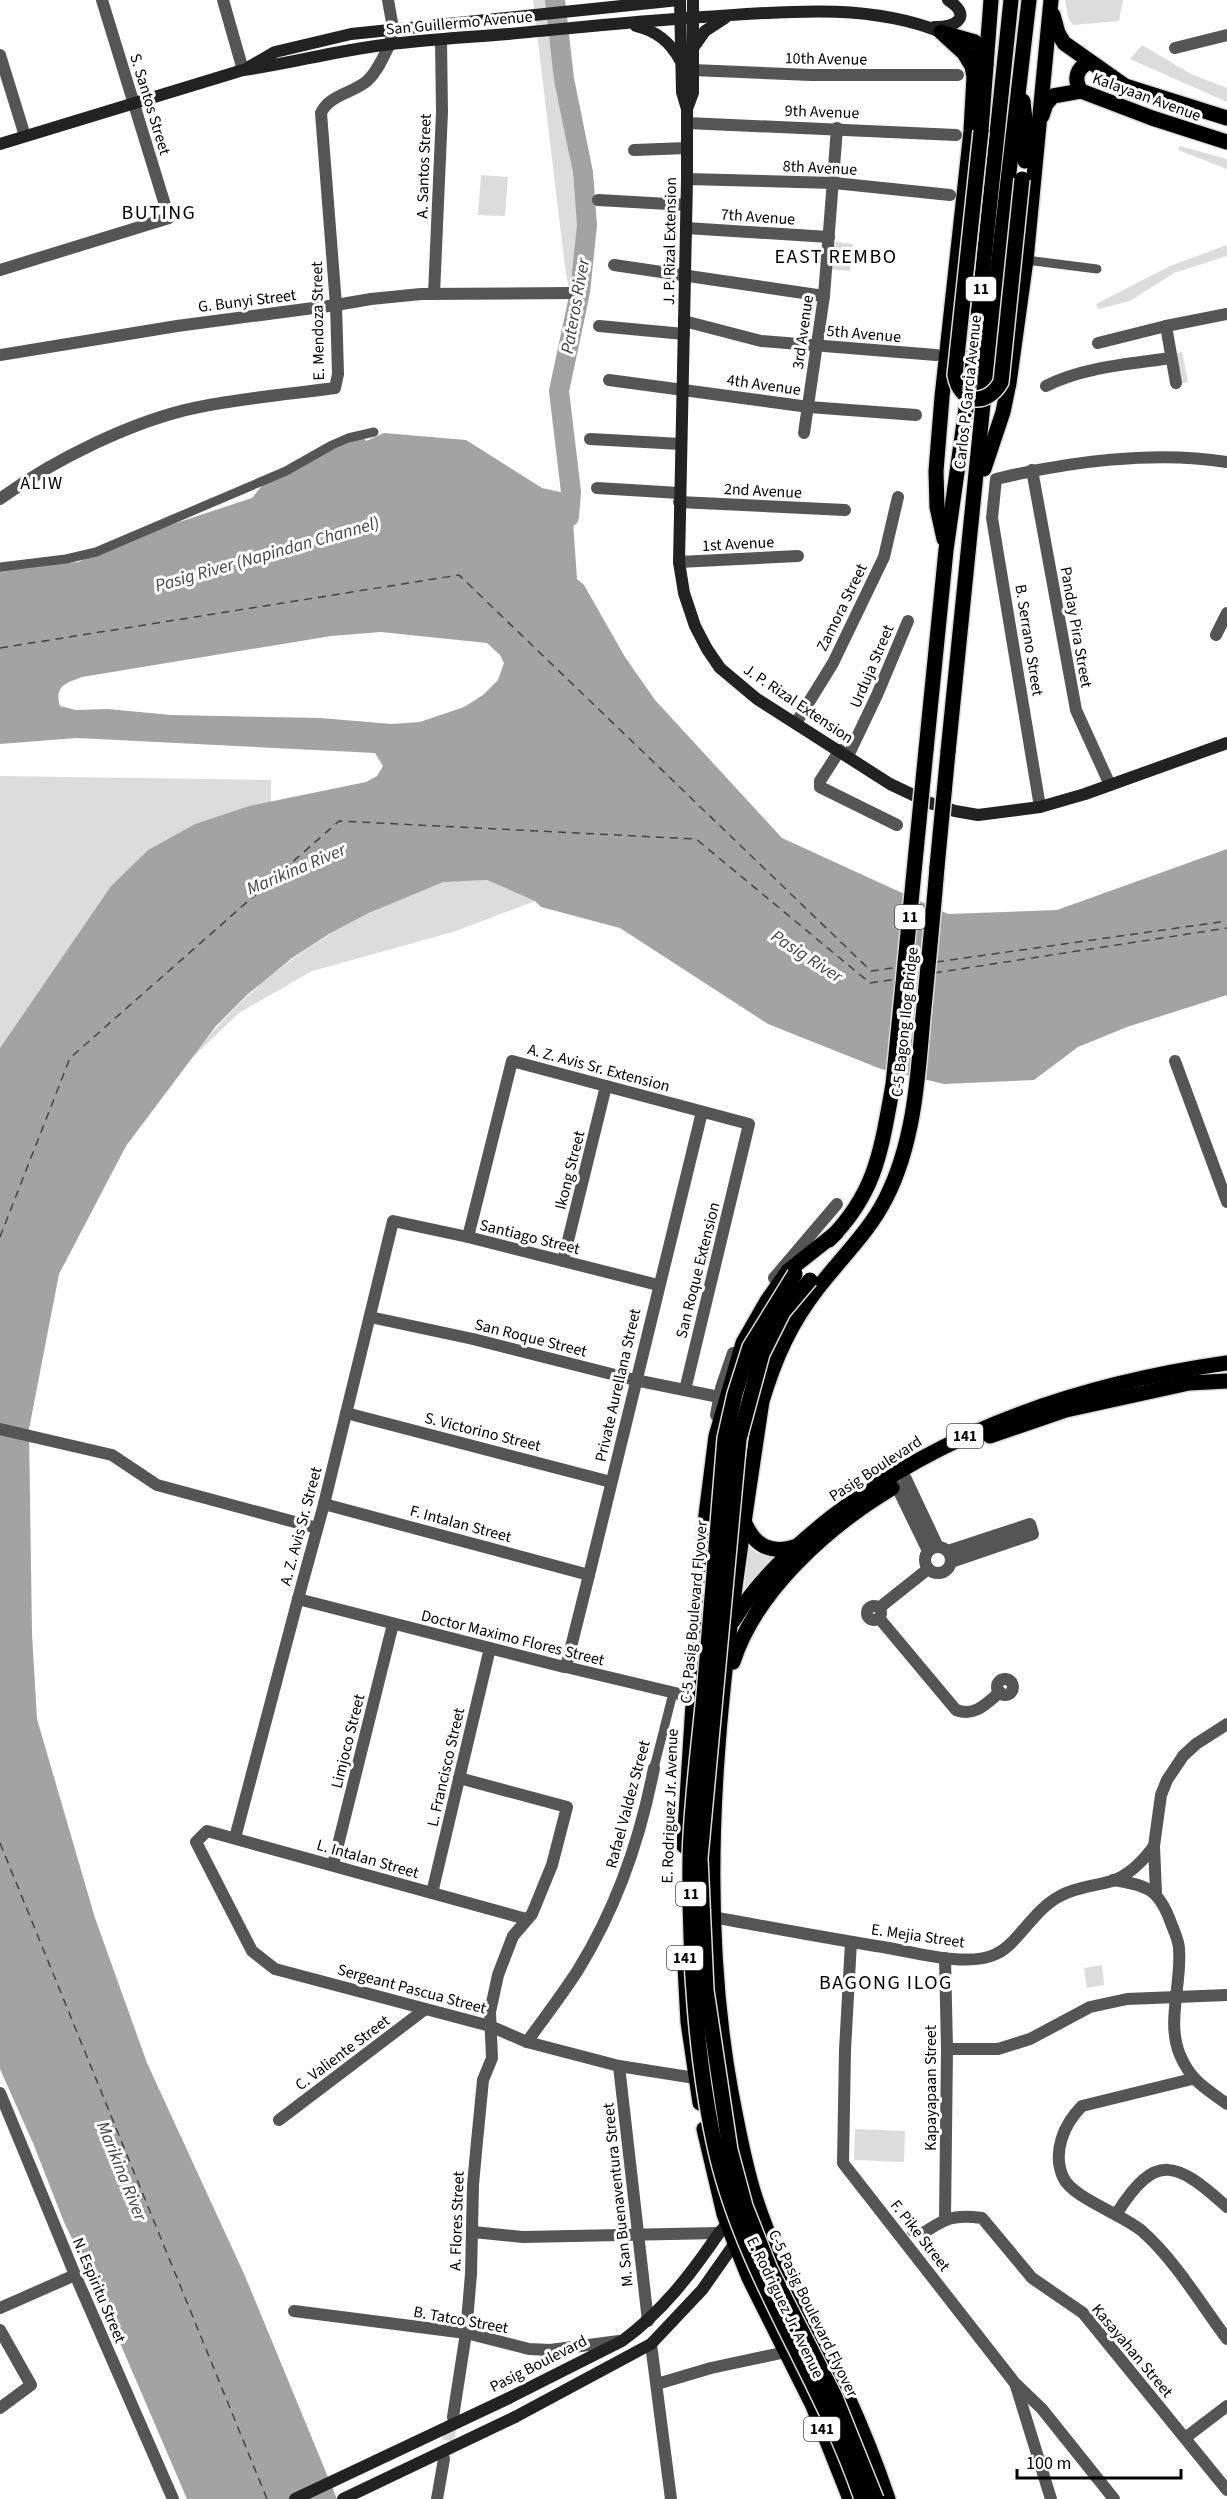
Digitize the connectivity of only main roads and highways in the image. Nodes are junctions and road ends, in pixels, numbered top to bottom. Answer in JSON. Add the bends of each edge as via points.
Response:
{"nodes":[{"id":1,"x":680,"y":0,"type":"edge"},
{"id":2,"x":693,"y":0,"type":"edge"},
{"id":3,"x":948,"y":0,"type":"edge"},
{"id":4,"x":991,"y":0,"type":"edge"},
{"id":5,"x":1011,"y":0,"type":"edge"},
{"id":6,"x":1029,"y":0,"type":"edge"},
{"id":7,"x":1041,"y":0,"type":"edge"},
{"id":8,"x":1051,"y":0,"type":"edge"},
{"id":9,"x":647,"y":2,"type":"edge"},
{"id":10,"x":735,"y":15,"type":"junction"},
{"id":11,"x":687,"y":18,"type":"junction"},
{"id":12,"x":623,"y":24,"type":"junction"},
{"id":13,"x":935,"y":30,"type":"junction"},
{"id":14,"x":693,"y":48,"type":"junction"},
{"id":15,"x":681,"y":60,"type":"junction"},
{"id":16,"x":1089,"y":62,"type":"junction"},
{"id":17,"x":987,"y":69,"type":"junction"},
{"id":18,"x":243,"y":70,"type":"junction"},
{"id":19,"x":1021,"y":75,"type":"junction"},
{"id":20,"x":1081,"y":91,"type":"junction"},
{"id":21,"x":687,"y":109,"type":"junction"},
{"id":22,"x":1227,"y":118,"type":"edge"},
{"id":23,"x":1038,"y":127,"type":"junction"},
{"id":24,"x":1227,"y":142,"type":"edge"},
{"id":25,"x":0,"y":144,"type":"edge"},
{"id":26,"x":1024,"y":171,"type":"junction"},
{"id":27,"x":972,"y":512,"type":"junction"},
{"id":28,"x":946,"y":550,"type":"junction"},
{"id":29,"x":1227,"y":743,"type":"edge"},
{"id":30,"x":926,"y":750,"type":"joint"},
{"id":31,"x":948,"y":752,"type":"joint"},
{"id":32,"x":836,"y":1233,"type":"junction"},
{"id":33,"x":853,"y":1246,"type":"junction"},
{"id":34,"x":1227,"y":1363,"type":"edge"},
{"id":35,"x":1227,"y":1381,"type":"edge"},
{"id":36,"x":744,"y":1521,"type":"junction"},
{"id":37,"x":797,"y":1546,"type":"junction"},
{"id":38,"x":732,"y":1622,"type":"junction"},
{"id":39,"x":692,"y":1697,"type":"junction"},
{"id":40,"x":721,"y":1705,"type":"junction"},
{"id":41,"x":719,"y":2021,"type":"junction"},
{"id":42,"x":688,"y":2022,"type":"junction"},
{"id":43,"x":759,"y":2209,"type":"junction"},
{"id":44,"x":765,"y":2226,"type":"junction"},
{"id":45,"x":723,"y":2228,"type":"junction"},
{"id":46,"x":735,"y":2243,"type":"junction"},
{"id":47,"x":822,"y":2345,"type":"junction"},
{"id":48,"x":788,"y":2356,"type":"junction"},
{"id":49,"x":296,"y":2499,"type":"edge"},
{"id":50,"x":343,"y":2499,"type":"edge"},
{"id":51,"x":850,"y":2499,"type":"edge"},
{"id":52,"x":862,"y":2499,"type":"edge"},
{"id":53,"x":876,"y":2499,"type":"edge"},
{"id":54,"x":888,"y":2499,"type":"edge"}],
"edges":[{"from":1,"to":9,"type":"main road","name":"San Guillermo Avenue"},
{"from":1,"to":11,"type":"main road","name":"J. P. Rizal Extension"},
{"from":2,"to":11,"type":"main road","name":"J. P. Rizal Extension"},
{"from":3,"to":13,"type":"main road","via":[[958,8],[958,22]]},
{"from":4,"to":17,"type":"main road"},
{"from":5,"to":28,"type":"main road","name":"Carlos P. Garcia Avenue","number":"11","via":[[975,345]]},
{"from":6,"to":19,"type":"main road","name":"Carlos P. Garcia Avenue","number":"11"},
{"from":7,"to":19,"type":"main road","via":[[1036,39]]},
{"from":8,"to":16,"type":"main road","name":"Kalayaan Avenue","via":[[1064,43]]},
{"from":8,"to":23,"type":"main road"},
{"from":9,"to":18,"type":"main road","name":"San Guillermo Avenue","via":[[393,28],[308,42],[274,52]]},
{"from":10,"to":11,"type":"main road"},
{"from":10,"to":13,"type":"main road","via":[[830,12],[898,19]]},
{"from":10,"to":14,"type":"main road","via":[[709,27]]},
{"from":11,"to":12,"type":"main road","name":"San Guillermo Avenue"},
{"from":11,"to":14,"type":"main road","name":"J. P. Rizal Extension"},
{"from":11,"to":15,"type":"main road","name":"J. P. Rizal Extension"},
{"from":12,"to":15,"type":"main road","via":[[656,33]]},
{"from":12,"to":18,"type":"main road","name":"San Guillermo Avenue","via":[[390,44]]},
{"from":13,"to":17,"type":"main road","via":[[975,42]]},
{"from":13,"to":28,"type":"main road","via":[[964,53],[974,76],[936,471],[937,507]]},
{"from":14,"to":21,"type":"main road","name":"J. P. Rizal Extension","via":[[693,93]]},
{"from":15,"to":21,"type":"main road","name":"J. P. Rizal Extension"},
{"from":16,"to":20,"type":"main road","via":[[1077,74]]},
{"from":16,"to":22,"type":"main road","name":"Kalayaan Avenue","via":[[1125,86]]},
{"from":17,"to":26,"type":"main road","bridge":true,"via":[[955,375],[962,395],[974,399],[996,391],[1001,382]]},
{"from":18,"to":25,"type":"main road","name":"San Guillermo Avenue"},
{"from":19,"to":26,"type":"main road","via":[[1026,129]]},
{"from":19,"to":27,"type":"main road","name":"Carlos P. Garcia Avenue","number":"11"},
{"from":20,"to":23,"type":"main road","name":"Kalayaan Avenue","via":[[1053,96]]},
{"from":20,"to":24,"type":"main road","name":"Kalayaan Avenue"},
{"from":21,"to":29,"type":"main road","name":"J. P. Rizal Extension","via":[[679,562],[690,612],[713,658],[757,699],[910,795],[955,811],[991,814],[1040,807]]},
{"from":23,"to":26,"type":"main road"},
{"from":23,"to":27,"type":"main road","via":[[1026,260],[1007,393]]},
{"from":27,"to":31,"type":"main road","name":"Carlos P. Garcia Avenue","number":"11"},
{"from":28,"to":30,"type":"main road","name":"Carlos P. Garcia Avenue","number":"11"},
{"from":30,"to":32,"type":"main road","name":"C-5 Bagong Ilog Bridge","number":"11","bridge":true,"via":[[894,1085],[869,1187]]},
{"from":31,"to":33,"type":"main road","name":"C-5 Bagong Ilog Bridge","number":"11","bridge":true,"via":[[917,1086],[903,1155],[888,1195]]},
{"from":32,"to":39,"type":"main road","name":"E. Rodriguez Jr. Avenue","number":"141","via":[[788,1271],[743,1343],[716,1436],[704,1531]]},
{"from":32,"to":52,"type":"main road","name":"C-5 Pasig Boulevard Flyover","number":"11","bridge":true,"via":[[795,1274],[774,1305],[750,1347],[735,1394],[725,1438],[690,1859],[694,1992],[717,2154],[733,2210],[759,2274],[823,2402]]},
{"from":33,"to":36,"type":"main road","name":"E. Rodriguez Jr. Avenue","number":"141","via":[[795,1319],[774,1360],[762,1401]]},
{"from":33,"to":53,"type":"main road","name":"C-5 Pasig Boulevard Flyover","number":"11","bridge":true,"via":[[810,1280],[783,1312],[762,1354],[749,1398],[739,1439],[700,1858],[706,1990],[730,2150],[745,2206],[770,2269],[836,2397]]},
{"from":34,"to":37,"type":"main road","name":"Pasig Boulevard","number":"141","via":[[1091,1391],[988,1426],[882,1482]]},
{"from":35,"to":40,"type":"main road","name":"Pasig Boulevard","number":"141","via":[[1158,1389],[1042,1417],[967,1446],[901,1482],[819,1542],[772,1592],[743,1636]]},
{"from":36,"to":37,"type":"main road","via":[[762,1546],[777,1550]]},
{"from":36,"to":38,"type":"main road","name":"E. Rodriguez Jr. Avenue","number":"141"},
{"from":37,"to":38,"type":"main road","name":"Pasig Boulevard","number":"141","via":[[771,1571]]},
{"from":38,"to":39,"type":"main road","name":"Pasig Boulevard","number":"141"},
{"from":38,"to":40,"type":"main road","name":"E. Rodriguez Jr. Avenue","number":"141"},
{"from":39,"to":42,"type":"main road","name":"E. Rodriguez Jr. Avenue","number":"141","via":[[684,1814]]},
{"from":40,"to":41,"type":"main road","name":"E. Rodriguez Jr. Avenue","number":"141","via":[[712,1827],[712,1917]]},
{"from":41,"to":42,"type":"main road"},
{"from":41,"to":43,"type":"main road","name":"E. Rodriguez Jr. Avenue","number":"141","via":[[742,2150]]},
{"from":42,"to":45,"type":"main road","name":"E. Rodriguez Jr. Avenue","number":"141"},
{"from":43,"to":44,"type":"main road","name":"E. Rodriguez Jr. Avenue","number":"141"},
{"from":43,"to":45,"type":"main road"},
{"from":44,"to":46,"type":"main road"},
{"from":44,"to":47,"type":"main road","name":"E. Rodriguez Jr. Avenue","number":"141"},
{"from":45,"to":46,"type":"main road","name":"E. Rodriguez Jr. Avenue","number":"141"},
{"from":45,"to":49,"type":"main road","name":"Pasig Boulevard","bridge":true,"via":[[684,2283],[648,2321],[622,2341]]},
{"from":46,"to":48,"type":"main road","name":"E. Rodriguez Jr. Avenue","number":"141"},
{"from":46,"to":50,"type":"main road","bridge":true,"via":[[702,2290],[651,2344],[515,2417]]},
{"from":47,"to":48,"type":"main road"},
{"from":47,"to":54,"type":"main road","name":"E. Rodriguez Jr. Avenue","number":"141","via":[[846,2392]]},
{"from":48,"to":51,"type":"main road","name":"E. Rodriguez Jr. Avenue","number":"141","via":[[813,2406]]}]}
